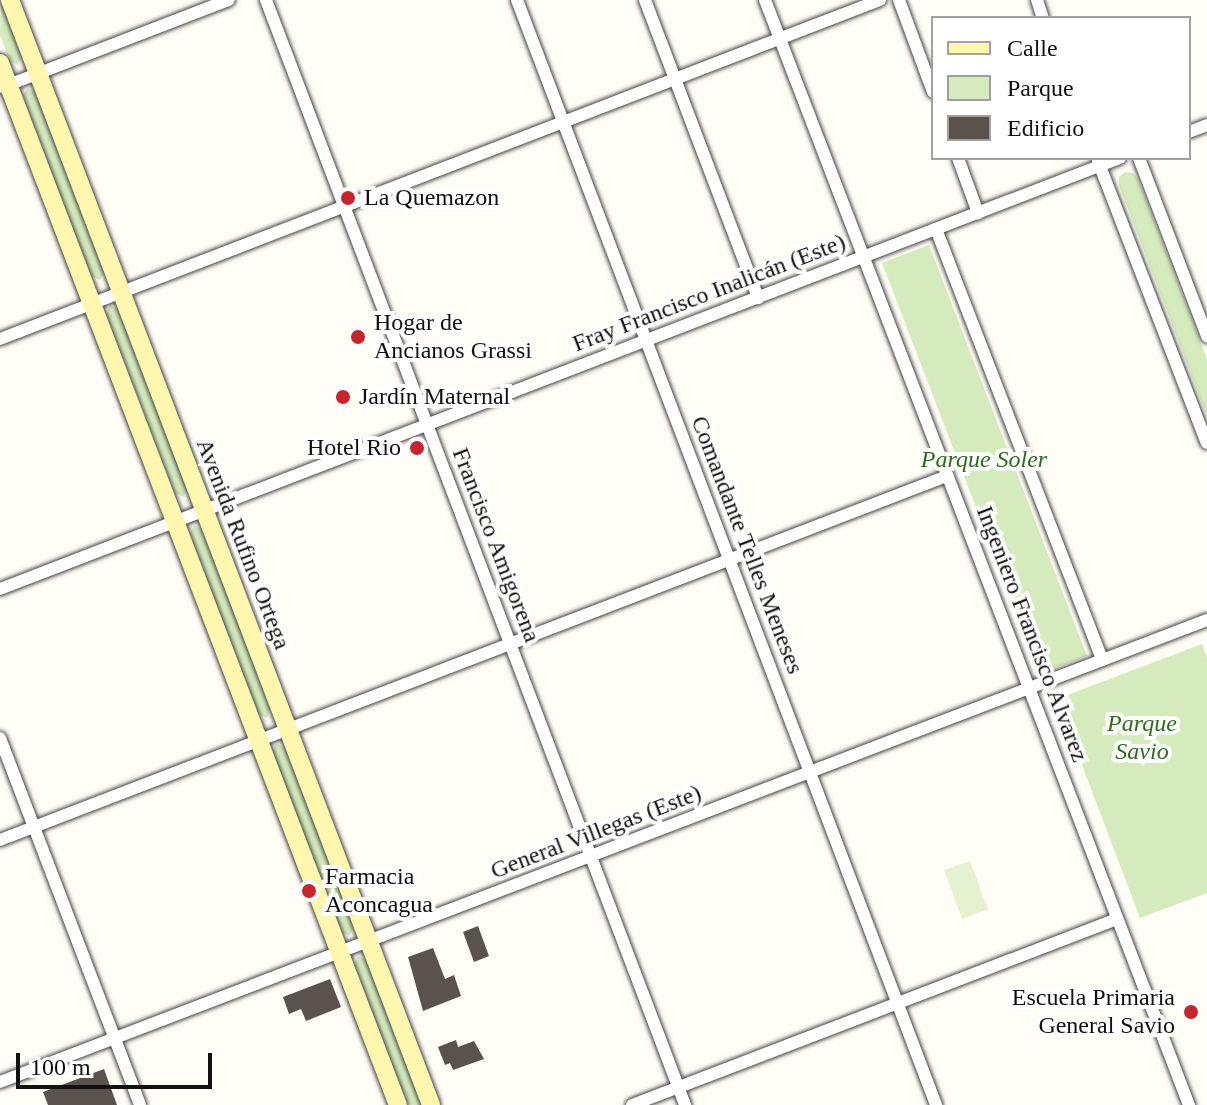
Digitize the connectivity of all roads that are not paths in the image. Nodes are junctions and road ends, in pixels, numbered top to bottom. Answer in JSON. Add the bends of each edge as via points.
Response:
{"nodes":[{"id":1,"x":10,"y":0,"type":"edge"},
{"id":2,"x":229,"y":0,"type":"edge"},
{"id":3,"x":266,"y":0,"type":"edge"},
{"id":4,"x":517,"y":0,"type":"edge"},
{"id":5,"x":645,"y":0,"type":"edge"},
{"id":6,"x":765,"y":0,"type":"edge"},
{"id":7,"x":880,"y":0,"type":"edge"},
{"id":8,"x":899,"y":0,"type":"edge"},
{"id":9,"x":780,"y":38,"type":"junction"},
{"id":10,"x":0,"y":63,"type":"edge"},
{"id":11,"x":38,"y":73,"type":"junction"},
{"id":12,"x":675,"y":79,"type":"junction"},
{"id":13,"x":4,"y":86,"type":"edge"},
{"id":14,"x":931,"y":87,"type":"edge"},
{"id":15,"x":563,"y":122,"type":"junction"},
{"id":16,"x":959,"y":160,"type":"edge"},
{"id":17,"x":1140,"y":160,"type":"edge"},
{"id":18,"x":1099,"y":162,"type":"edge"},
{"id":19,"x":344,"y":206,"type":"junction"},
{"id":20,"x":978,"y":213,"type":"junction"},
{"id":21,"x":936,"y":229,"type":"junction"},
{"id":22,"x":864,"y":257,"type":"junction"},
{"id":23,"x":121,"y":292,"type":"junction"},
{"id":24,"x":758,"y":298,"type":"junction"},
{"id":25,"x":92,"y":304,"type":"junction"},
{"id":26,"x":1207,"y":336,"type":"edge"},
{"id":27,"x":0,"y":339,"type":"edge"},
{"id":28,"x":646,"y":341,"type":"junction"},
{"id":29,"x":427,"y":425,"type":"junction"},
{"id":30,"x":1207,"y":443,"type":"edge"},
{"id":31,"x":947,"y":476,"type":"junction"},
{"id":32,"x":204,"y":510,"type":"junction"},
{"id":33,"x":175,"y":522,"type":"junction"},
{"id":34,"x":729,"y":559,"type":"junction"},
{"id":35,"x":0,"y":589,"type":"edge"},
{"id":36,"x":1207,"y":620,"type":"edge"},
{"id":37,"x":510,"y":644,"type":"junction"},
{"id":38,"x":1102,"y":660,"type":"junction"},
{"id":39,"x":1029,"y":688,"type":"junction"},
{"id":40,"x":288,"y":729,"type":"junction"},
{"id":41,"x":0,"y":738,"type":"edge"},
{"id":42,"x":259,"y":740,"type":"junction"},
{"id":43,"x":810,"y":773,"type":"junction"},
{"id":44,"x":34,"y":827,"type":"junction"},
{"id":45,"x":0,"y":840,"type":"edge"},
{"id":46,"x":591,"y":857,"type":"junction"},
{"id":47,"x":1117,"y":919,"type":"junction"},
{"id":48,"x":369,"y":943,"type":"junction"},
{"id":49,"x":340,"y":954,"type":"junction"},
{"id":50,"x":898,"y":1003,"type":"junction"},
{"id":51,"x":115,"y":1039,"type":"junction"},
{"id":52,"x":0,"y":1082,"type":"edge"},
{"id":53,"x":678,"y":1087,"type":"junction"},
{"id":54,"x":140,"y":1105,"type":"edge"},
{"id":55,"x":398,"y":1105,"type":"edge"},
{"id":56,"x":431,"y":1105,"type":"edge"},
{"id":57,"x":632,"y":1105,"type":"edge"},
{"id":58,"x":685,"y":1105,"type":"edge"},
{"id":59,"x":936,"y":1105,"type":"edge"},
{"id":60,"x":1189,"y":1105,"type":"edge"}],
"edges":[{"from":1,"to":11,"type":"main road","name":"Avenida Rufino Ortega"},
{"from":2,"to":11,"type":"street"},
{"from":3,"to":19,"type":"street","name":"Francisco Amigorena"},
{"from":4,"to":15,"type":"street","name":"Comandante Telles Meneses"},
{"from":5,"to":12,"type":"street"},
{"from":6,"to":9,"type":"street","name":"Ingeniero Francisco Alvarez"},
{"from":7,"to":9,"type":"street"},
{"from":8,"to":14,"type":"street"},
{"from":9,"to":12,"type":"street"},
{"from":9,"to":22,"type":"street","name":"Ingeniero Francisco Alvarez"},
{"from":10,"to":13,"type":"main road"},
{"from":11,"to":13,"type":"street"},
{"from":11,"to":23,"type":"main road","name":"Avenida Rufino Ortega"},
{"from":12,"to":15,"type":"street"},
{"from":12,"to":24,"type":"street"},
{"from":13,"to":25,"type":"main road"},
{"from":15,"to":19,"type":"street"},
{"from":15,"to":28,"type":"street","name":"Comandante Telles Meneses"},
{"from":16,"to":20,"type":"street"},
{"from":17,"to":26,"type":"street"},
{"from":18,"to":20,"type":"street","name":"Fray Francisco Inalicán (Este)"},
{"from":18,"to":30,"type":"street"},
{"from":19,"to":23,"type":"street"},
{"from":19,"to":29,"type":"street","name":"Francisco Amigorena"},
{"from":20,"to":21,"type":"street","name":"Fray Francisco Inalicán (Este)"},
{"from":21,"to":22,"type":"street","name":"Fray Francisco Inalicán (Este)"},
{"from":21,"to":38,"type":"street"},
{"from":22,"to":24,"type":"street","name":"Fray Francisco Inalicán (Este)"},
{"from":22,"to":31,"type":"street","name":"Ingeniero Francisco Alvarez"},
{"from":23,"to":25,"type":"street"},
{"from":23,"to":32,"type":"main road","name":"Avenida Rufino Ortega"},
{"from":24,"to":28,"type":"street","name":"Fray Francisco Inalicán (Este)"},
{"from":25,"to":27,"type":"street"},
{"from":25,"to":33,"type":"main road"},
{"from":28,"to":29,"type":"street","name":"Fray Francisco Inalicán (Este)"},
{"from":28,"to":34,"type":"street","name":"Comandante Telles Meneses"},
{"from":29,"to":32,"type":"street","name":"Fray Francisco Inalicán (Este)"},
{"from":29,"to":37,"type":"street","name":"Francisco Amigorena"},
{"from":31,"to":34,"type":"street"},
{"from":31,"to":39,"type":"street","name":"Ingeniero Francisco Alvarez"},
{"from":32,"to":33,"type":"street","name":"Fray Francisco Inalicán (Este)"},
{"from":32,"to":40,"type":"main road","name":"Avenida Rufino Ortega"},
{"from":33,"to":35,"type":"street","name":"Fray Francisco Inalicán (Este)"},
{"from":33,"to":42,"type":"main road"},
{"from":34,"to":37,"type":"street"},
{"from":34,"to":43,"type":"street","name":"Comandante Telles Meneses"},
{"from":36,"to":38,"type":"street","name":"General Villegas (Este)"},
{"from":37,"to":40,"type":"street"},
{"from":37,"to":46,"type":"street","name":"Francisco Amigorena"},
{"from":38,"to":39,"type":"street","name":"General Villegas (Este)"},
{"from":39,"to":43,"type":"street","name":"General Villegas (Este)"},
{"from":39,"to":47,"type":"street","name":"Ingeniero Francisco Alvarez"},
{"from":40,"to":42,"type":"street"},
{"from":40,"to":48,"type":"main road","name":"Avenida Rufino Ortega"},
{"from":41,"to":44,"type":"street"},
{"from":42,"to":44,"type":"street"},
{"from":42,"to":49,"type":"main road"},
{"from":43,"to":46,"type":"street","name":"General Villegas (Este)"},
{"from":43,"to":50,"type":"street","name":"Comandante Telles Meneses"},
{"from":44,"to":45,"type":"street"},
{"from":44,"to":51,"type":"street"},
{"from":46,"to":48,"type":"street","name":"General Villegas (Este)"},
{"from":46,"to":53,"type":"street","name":"Francisco Amigorena"},
{"from":47,"to":50,"type":"street"},
{"from":47,"to":60,"type":"street","name":"Ingeniero Francisco Alvarez"},
{"from":48,"to":49,"type":"street","name":"General Villegas (Este)"},
{"from":48,"to":56,"type":"main road","name":"Avenida Rufino Ortega"},
{"from":49,"to":51,"type":"street","name":"General Villegas (Este)"},
{"from":49,"to":55,"type":"main road"},
{"from":50,"to":53,"type":"street"},
{"from":50,"to":59,"type":"street","name":"Comandante Telles Meneses"},
{"from":51,"to":52,"type":"street","name":"General Villegas (Este)"},
{"from":51,"to":54,"type":"street"},
{"from":53,"to":57,"type":"street"},
{"from":53,"to":58,"type":"street","name":"Francisco Amigorena"}]}
